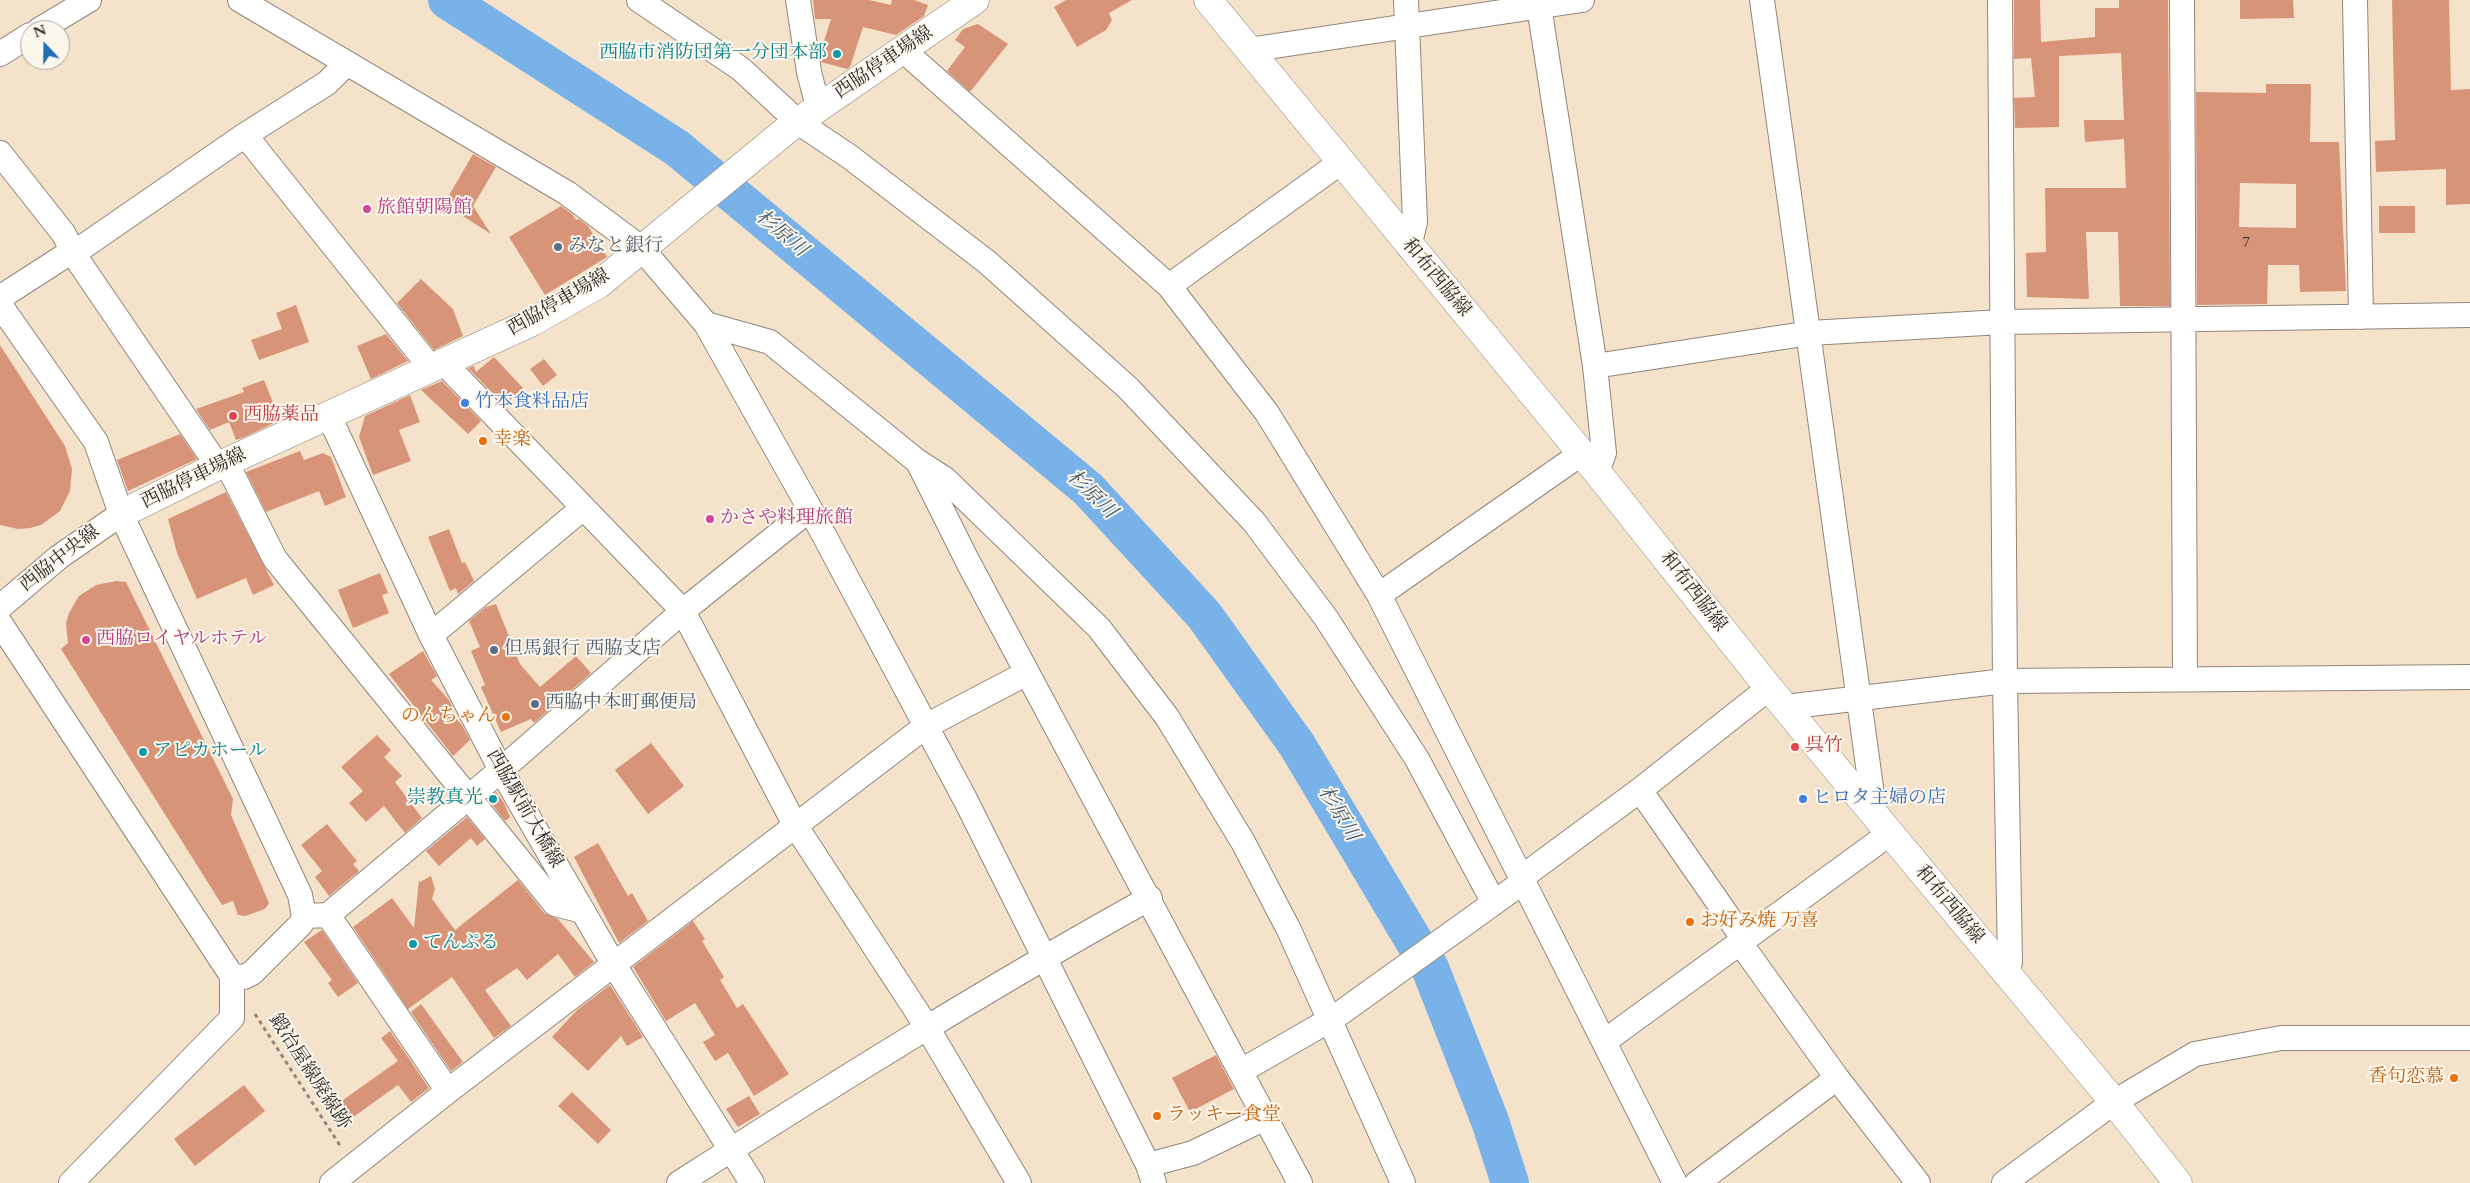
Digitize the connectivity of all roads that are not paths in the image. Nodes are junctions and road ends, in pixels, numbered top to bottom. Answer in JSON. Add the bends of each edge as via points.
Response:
{"nodes":[{"id":1,"x":89,"y":0,"type":"edge"},
{"id":2,"x":240,"y":0,"type":"edge"},
{"id":3,"x":639,"y":0,"type":"edge"},
{"id":4,"x":798,"y":0,"type":"edge"},
{"id":5,"x":975,"y":0,"type":"edge"},
{"id":6,"x":1208,"y":0,"type":"edge"},
{"id":7,"x":1406,"y":0,"type":"edge"},
{"id":8,"x":1582,"y":0,"type":"edge"},
{"id":9,"x":1762,"y":0,"type":"edge"},
{"id":10,"x":2000,"y":0,"type":"edge"},
{"id":11,"x":2182,"y":0,"type":"edge"},
{"id":12,"x":2354,"y":0,"type":"edge"},
{"id":13,"x":1538,"y":3,"type":"edge"},
{"id":14,"x":56,"y":20,"type":"edge"},
{"id":15,"x":1408,"y":26,"type":"junction"},
{"id":16,"x":20,"y":42,"type":"edge"},
{"id":17,"x":1248,"y":50,"type":"junction"},
{"id":18,"x":904,"y":51,"type":"junction"},
{"id":19,"x":0,"y":54,"type":"edge"},
{"id":20,"x":347,"y":63,"type":"junction"},
{"id":21,"x":802,"y":119,"type":"junction"},
{"id":22,"x":245,"y":135,"type":"junction"},
{"id":23,"x":0,"y":153,"type":"edge"},
{"id":24,"x":1341,"y":162,"type":"junction"},
{"id":25,"x":648,"y":242,"type":"junction"},
{"id":26,"x":1410,"y":247,"type":"junction"},
{"id":27,"x":74,"y":253,"type":"junction"},
{"id":28,"x":1169,"y":286,"type":"junction"},
{"id":29,"x":0,"y":300,"type":"edge"},
{"id":30,"x":0,"y":305,"type":"edge"},
{"id":31,"x":2470,"y":315,"type":"edge"},
{"id":32,"x":2362,"y":317,"type":"junction"},
{"id":33,"x":2182,"y":321,"type":"junction"},
{"id":34,"x":2002,"y":322,"type":"junction"},
{"id":35,"x":706,"y":324,"type":"junction"},
{"id":36,"x":1810,"y":333,"type":"junction"},
{"id":37,"x":438,"y":366,"type":"junction"},
{"id":38,"x":1595,"y":366,"type":"junction"},
{"id":39,"x":329,"y":416,"type":"junction"},
{"id":40,"x":917,"y":460,"type":"junction"},
{"id":41,"x":1590,"y":462,"type":"junction"},
{"id":42,"x":222,"y":464,"type":"junction"},
{"id":43,"x":583,"y":508,"type":"junction"},
{"id":44,"x":810,"y":509,"type":"junction"},
{"id":45,"x":121,"y":514,"type":"junction"},
{"id":46,"x":1379,"y":595,"type":"junction"},
{"id":47,"x":0,"y":607,"type":"edge"},
{"id":48,"x":683,"y":611,"type":"junction"},
{"id":49,"x":0,"y":623,"type":"edge"},
{"id":50,"x":431,"y":635,"type":"junction"},
{"id":51,"x":1027,"y":673,"type":"junction"},
{"id":52,"x":2470,"y":676,"type":"edge"},
{"id":53,"x":2184,"y":679,"type":"junction"},
{"id":54,"x":2005,"y":681,"type":"junction"},
{"id":55,"x":1777,"y":697,"type":"junction"},
{"id":56,"x":1859,"y":698,"type":"junction"},
{"id":57,"x":926,"y":726,"type":"junction"},
{"id":58,"x":501,"y":770,"type":"junction"},
{"id":59,"x":1640,"y":790,"type":"junction"},
{"id":60,"x":468,"y":796,"type":"junction"},
{"id":61,"x":1865,"y":804,"type":"junction"},
{"id":62,"x":794,"y":825,"type":"junction"},
{"id":63,"x":1889,"y":834,"type":"junction"},
{"id":64,"x":1522,"y":879,"type":"junction"},
{"id":65,"x":1150,"y":898,"type":"junction"},
{"id":66,"x":1490,"y":906,"type":"junction"},
{"id":67,"x":583,"y":911,"type":"junction"},
{"id":68,"x":328,"y":915,"type":"junction"},
{"id":69,"x":304,"y":916,"type":"junction"},
{"id":70,"x":1743,"y":943,"type":"junction"},
{"id":71,"x":1044,"y":957,"type":"junction"},
{"id":72,"x":614,"y":965,"type":"junction"},
{"id":73,"x":2006,"y":975,"type":"junction"},
{"id":74,"x":232,"y":976,"type":"junction"},
{"id":75,"x":1331,"y":1018,"type":"junction"},
{"id":76,"x":926,"y":1027,"type":"junction"},
{"id":77,"x":2470,"y":1038,"type":"edge"},
{"id":78,"x":1606,"y":1041,"type":"junction"},
{"id":79,"x":1241,"y":1071,"type":"junction"},
{"id":80,"x":1836,"y":1078,"type":"junction"},
{"id":81,"x":448,"y":1091,"type":"junction"},
{"id":82,"x":2114,"y":1102,"type":"junction"},
{"id":83,"x":1265,"y":1118,"type":"junction"},
{"id":84,"x":730,"y":1150,"type":"junction"},
{"id":85,"x":1146,"y":1176,"type":"edge"},
{"id":86,"x":71,"y":1183,"type":"edge"},
{"id":87,"x":332,"y":1183,"type":"edge"},
{"id":88,"x":679,"y":1183,"type":"edge"},
{"id":89,"x":752,"y":1183,"type":"edge"},
{"id":90,"x":1019,"y":1183,"type":"edge"},
{"id":91,"x":1300,"y":1183,"type":"edge"},
{"id":92,"x":1403,"y":1183,"type":"edge"},
{"id":93,"x":1675,"y":1183,"type":"edge"},
{"id":94,"x":1697,"y":1183,"type":"edge"},
{"id":95,"x":1918,"y":1183,"type":"edge"},
{"id":96,"x":2004,"y":1183,"type":"edge"},
{"id":97,"x":2178,"y":1183,"type":"edge"}],
"edges":[{"from":1,"to":14,"type":"street"},
{"from":2,"to":20,"type":"street"},
{"from":3,"to":21,"type":"street","via":[[741,69]]},
{"from":4,"to":21,"type":"street","via":[[809,72]]},
{"from":5,"to":18,"type":"main road","name":"西脇停車場線"},
{"from":6,"to":17,"type":"main road","name":"和布西脇線"},
{"from":7,"to":15,"type":"street"},
{"from":8,"to":13,"type":"street"},
{"from":9,"to":36,"type":"street"},
{"from":10,"to":34,"type":"street"},
{"from":11,"to":33,"type":"street"},
{"from":12,"to":32,"type":"street"},
{"from":13,"to":15,"type":"street"},
{"from":13,"to":38,"type":"street"},
{"from":15,"to":17,"type":"street"},
{"from":15,"to":26,"type":"street","via":[[1415,222]]},
{"from":16,"to":19,"type":"street"},
{"from":17,"to":24,"type":"main road","name":"和布西脇線"},
{"from":18,"to":21,"type":"main road","name":"西脇停車場線"},
{"from":18,"to":28,"type":"street"},
{"from":20,"to":22,"type":"street","via":[[327,83]]},
{"from":20,"to":25,"type":"street"},
{"from":21,"to":25,"type":"main road","name":"西脇停車場線"},
{"from":21,"to":66,"type":"street","via":[[987,262],[1128,388],[1254,522],[1326,618],[1417,759]]},
{"from":22,"to":27,"type":"street"},
{"from":22,"to":37,"type":"street"},
{"from":23,"to":27,"type":"street","via":[[63,233]]},
{"from":24,"to":26,"type":"main road","name":"和布西脇線"},
{"from":24,"to":28,"type":"street"},
{"from":25,"to":35,"type":"street"},
{"from":25,"to":37,"type":"main road","name":"西脇停車場線","via":[[599,284],[532,322]]},
{"from":26,"to":41,"type":"main road","name":"和布西脇線"},
{"from":27,"to":29,"type":"street","via":[[55,262]]},
{"from":27,"to":42,"type":"street"},
{"from":28,"to":46,"type":"street","via":[[1266,413]]},
{"from":30,"to":45,"type":"street","via":[[96,442]]},
{"from":31,"to":32,"type":"street"},
{"from":32,"to":33,"type":"street"},
{"from":33,"to":34,"type":"street"},
{"from":33,"to":53,"type":"street"},
{"from":34,"to":36,"type":"street"},
{"from":34,"to":54,"type":"street"},
{"from":35,"to":40,"type":"street","via":[[770,342]]},
{"from":35,"to":44,"type":"street"},
{"from":36,"to":38,"type":"street"},
{"from":36,"to":56,"type":"street"},
{"from":37,"to":39,"type":"main road","name":"西脇停車場線"},
{"from":37,"to":43,"type":"street"},
{"from":38,"to":41,"type":"street","via":[[1604,453]]},
{"from":39,"to":42,"type":"main road","name":"西脇停車場線"},
{"from":39,"to":50,"type":"street","name":"西脇駅前大橋線"},
{"from":40,"to":51,"type":"street"},
{"from":40,"to":75,"type":"street","via":[[945,479],[1099,628],[1167,717],[1242,842]]},
{"from":41,"to":46,"type":"street"},
{"from":41,"to":55,"type":"main road","name":"和布西脇線"},
{"from":42,"to":45,"type":"main road","name":"西脇停車場線"},
{"from":42,"to":60,"type":"street","via":[[275,559]]},
{"from":43,"to":48,"type":"street"},
{"from":43,"to":50,"type":"street"},
{"from":44,"to":48,"type":"street"},
{"from":44,"to":57,"type":"street"},
{"from":45,"to":47,"type":"street","name":"西脇中央線","via":[[59,557]]},
{"from":45,"to":69,"type":"street","via":[[300,895]]},
{"from":46,"to":64,"type":"street"},
{"from":48,"to":58,"type":"street"},
{"from":48,"to":62,"type":"street"},
{"from":49,"to":74,"type":"street"},
{"from":50,"to":58,"type":"street","name":"西脇駅前大橋線"},
{"from":51,"to":57,"type":"street"},
{"from":51,"to":65,"type":"street"},
{"from":52,"to":53,"type":"street"},
{"from":53,"to":54,"type":"street"},
{"from":54,"to":56,"type":"street"},
{"from":54,"to":73,"type":"street","via":[[2010,962]]},
{"from":55,"to":56,"type":"street"},
{"from":55,"to":59,"type":"street"},
{"from":55,"to":61,"type":"main road","name":"和布西脇線"},
{"from":56,"to":61,"type":"street","via":[[1871,786]]},
{"from":57,"to":62,"type":"street"},
{"from":57,"to":71,"type":"street"},
{"from":58,"to":60,"type":"street"},
{"from":58,"to":67,"type":"street","name":"西脇駅前大橋線"},
{"from":59,"to":64,"type":"street"},
{"from":59,"to":70,"type":"street"},
{"from":60,"to":67,"type":"street","via":[[554,904]]},
{"from":60,"to":68,"type":"street"},
{"from":61,"to":63,"type":"main road","name":"和布西脇線"},
{"from":62,"to":72,"type":"street"},
{"from":62,"to":76,"type":"street"},
{"from":63,"to":70,"type":"street"},
{"from":63,"to":73,"type":"main road","name":"和布西脇線"},
{"from":64,"to":66,"type":"street"},
{"from":64,"to":78,"type":"street"},
{"from":65,"to":71,"type":"street"},
{"from":65,"to":79,"type":"street"},
{"from":66,"to":75,"type":"street"},
{"from":67,"to":72,"type":"street","name":"西脇駅前大橋線"},
{"from":68,"to":69,"type":"street"},
{"from":68,"to":81,"type":"street"},
{"from":69,"to":74,"type":"street","via":[[302,924],[252,973],[244,977]]},
{"from":70,"to":78,"type":"street"},
{"from":70,"to":80,"type":"street"},
{"from":71,"to":76,"type":"street"},
{"from":71,"to":85,"type":"street"},
{"from":72,"to":81,"type":"street"},
{"from":72,"to":84,"type":"street","name":"西脇駅前大橋線"},
{"from":73,"to":82,"type":"main road","name":"和布西脇線"},
{"from":74,"to":86,"type":"street","via":[[232,1018]]},
{"from":75,"to":79,"type":"street"},
{"from":75,"to":92,"type":"street"},
{"from":76,"to":84,"type":"street"},
{"from":76,"to":90,"type":"street"},
{"from":77,"to":82,"type":"street","via":[[2281,1038],[2195,1054]]},
{"from":78,"to":93,"type":"street"},
{"from":79,"to":83,"type":"street"},
{"from":80,"to":94,"type":"street"},
{"from":80,"to":95,"type":"street"},
{"from":81,"to":87,"type":"street"},
{"from":82,"to":96,"type":"street"},
{"from":82,"to":97,"type":"main road","name":"和布西脇線"},
{"from":83,"to":85,"type":"street"},
{"from":83,"to":91,"type":"street"},
{"from":84,"to":88,"type":"street"},
{"from":84,"to":89,"type":"street","name":"西脇駅前大橋線"}]}
